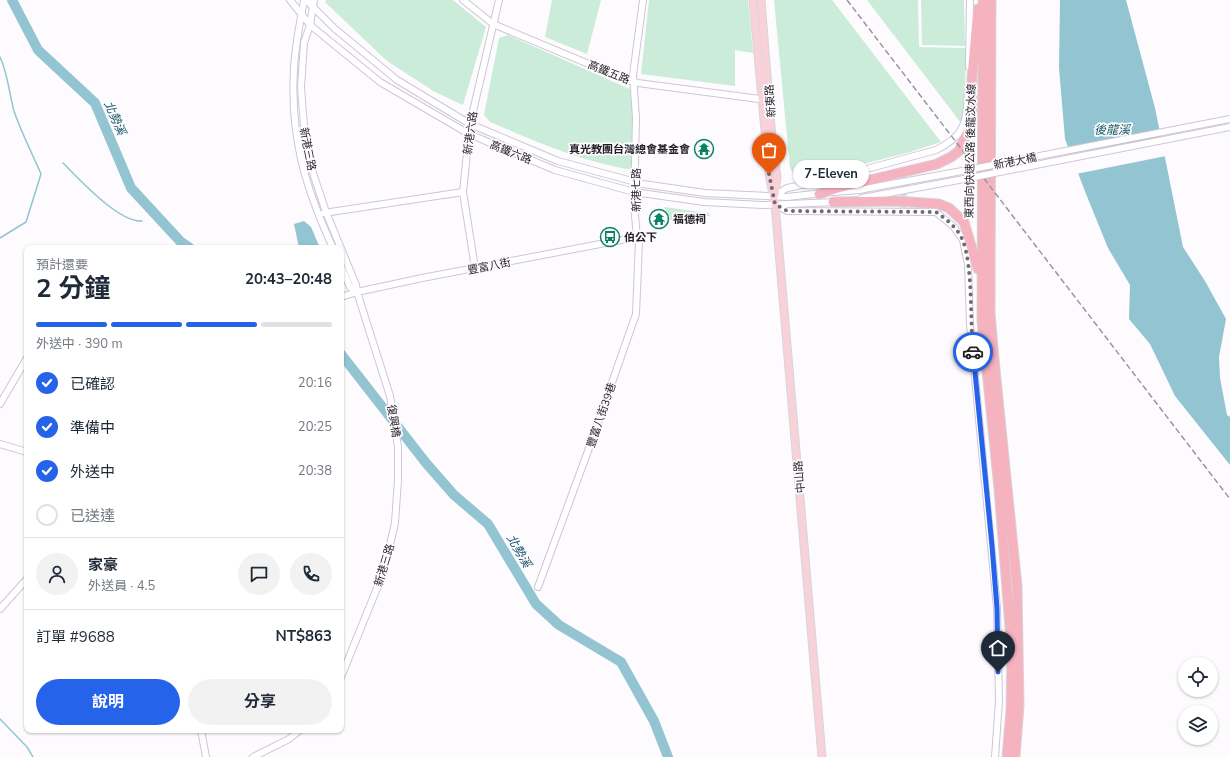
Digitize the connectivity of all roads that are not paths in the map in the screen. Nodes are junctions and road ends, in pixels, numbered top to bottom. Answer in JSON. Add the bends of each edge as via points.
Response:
{"nodes":[{"id":1,"x":290,"y":0,"type":"edge"},
{"id":2,"x":305,"y":0,"type":"edge"},
{"id":3,"x":463,"y":0,"type":"edge"},
{"id":4,"x":499,"y":0,"type":"edge"},
{"id":5,"x":643,"y":0,"type":"edge"},
{"id":6,"x":753,"y":0,"type":"edge"},
{"id":7,"x":761,"y":0,"type":"edge"},
{"id":8,"x":970,"y":0,"type":"edge"},
{"id":9,"x":978,"y":0,"type":"edge"},
{"id":10,"x":983,"y":0,"type":"edge"},
{"id":11,"x":991,"y":0,"type":"edge"},
{"id":12,"x":313,"y":3,"type":"edge"},
{"id":13,"x":302,"y":14,"type":"junction"},
{"id":14,"x":493,"y":24,"type":"junction"},
{"id":15,"x":310,"y":25,"type":"junction"},
{"id":16,"x":633,"y":82,"type":"junction"},
{"id":17,"x":761,"y":99,"type":"junction"},
{"id":18,"x":769,"y":100,"type":"junction"},
{"id":19,"x":1230,"y":119,"type":"edge"},
{"id":20,"x":470,"y":124,"type":"junction"},
{"id":21,"x":1230,"y":127,"type":"edge"},
{"id":22,"x":469,"y":134,"type":"junction"},
{"id":23,"x":905,"y":158,"type":"junction"},
{"id":24,"x":905,"y":170,"type":"tunnel mouth"},
{"id":25,"x":635,"y":181,"type":"junction"},
{"id":26,"x":463,"y":192,"type":"junction"},
{"id":27,"x":634,"y":192,"type":"junction"},
{"id":28,"x":819,"y":194,"type":"junction"},
{"id":29,"x":774,"y":196,"type":"junction"},
{"id":30,"x":833,"y":202,"type":"junction"},
{"id":31,"x":775,"y":204,"type":"junction"},
{"id":32,"x":326,"y":212,"type":"junction"},
{"id":33,"x":318,"y":214,"type":"junction"},
{"id":34,"x":637,"y":237,"type":"junction"},
{"id":35,"x":332,"y":245,"type":"edge"},
{"id":36,"x":340,"y":245,"type":"edge"},
{"id":37,"x":344,"y":256,"type":"edge"},
{"id":38,"x":475,"y":268,"type":"junction"},
{"id":39,"x":344,"y":273,"type":"edge"},
{"id":40,"x":981,"y":282,"type":"junction"},
{"id":41,"x":356,"y":292,"type":"junction"},
{"id":42,"x":344,"y":296,"type":"edge"},
{"id":43,"x":24,"y":363,"type":"edge"},
{"id":44,"x":390,"y":396,"type":"joint"},
{"id":45,"x":0,"y":404,"type":"edge"},
{"id":46,"x":0,"y":444,"type":"edge"},
{"id":47,"x":398,"y":447,"type":"joint"},
{"id":48,"x":24,"y":451,"type":"edge"},
{"id":49,"x":24,"y":582,"type":"edge"},
{"id":50,"x":538,"y":587,"type":"dead end"},
{"id":51,"x":0,"y":609,"type":"edge"},
{"id":52,"x":344,"y":670,"type":"edge"},
{"id":53,"x":202,"y":733,"type":"edge"},
{"id":54,"x":296,"y":733,"type":"edge"},
{"id":55,"x":206,"y":757,"type":"edge"},
{"id":56,"x":253,"y":757,"type":"edge"},
{"id":57,"x":822,"y":757,"type":"edge"},
{"id":58,"x":994,"y":757,"type":"edge"},
{"id":59,"x":1006,"y":757,"type":"edge"},
{"id":60,"x":1015,"y":757,"type":"edge"}],
"edges":[{"from":1,"to":13,"type":"street","name":"高鐵六路"},
{"from":2,"to":12,"type":"street","name":"高鐵六路"},
{"from":2,"to":13,"type":"street","name":"新港三路"},
{"from":3,"to":14,"type":"street","name":"高鐵五路"},
{"from":4,"to":14,"type":"street","name":"新港六路"},
{"from":5,"to":16,"type":"street","name":"新港七路"},
{"from":6,"to":17,"type":"main road","name":"新東路"},
{"from":7,"to":18,"type":"main road","name":"新東路"},
{"from":8,"to":23,"type":"street","via":[[966,121],[949,143],[936,150]]},
{"from":9,"to":28,"type":"highway","via":[[972,77],[972,123],[959,151],[937,164]]},
{"from":10,"to":40,"type":"highway","name":"東西向快速公路 後龍汶水線"},
{"from":11,"to":60,"type":"highway","name":"東西向快速公路 後龍汶水線","via":[[990,298],[994,369],[1017,586],[1019,706]]},
{"from":12,"to":15,"type":"street","name":"新港三路"},
{"from":12,"to":20,"type":"street","name":"高鐵六路","via":[[334,28],[397,80]]},
{"from":13,"to":15,"type":"street","name":"高鐵六路"},
{"from":13,"to":33,"type":"street","name":"新港三路","via":[[294,68],[295,127],[302,168]]},
{"from":14,"to":16,"type":"street","name":"高鐵五路"},
{"from":14,"to":20,"type":"street","name":"新港六路"},
{"from":15,"to":22,"type":"street","name":"高鐵六路","via":[[380,82]]},
{"from":15,"to":32,"type":"street","name":"新港三路","via":[[304,43],[303,125],[312,175]]},
{"from":16,"to":17,"type":"street","name":"高鐵五路"},
{"from":16,"to":25,"type":"street","name":"新港七路","via":[[636,118]]},
{"from":17,"to":18,"type":"street","name":"高鐵五路"},
{"from":17,"to":29,"type":"main road","name":"新東路"},
{"from":18,"to":29,"type":"main road","name":"新東路","via":[[777,177]]},
{"from":19,"to":28,"type":"street","name":"新港大橋","bridge":true,"via":[[859,190]]},
{"from":20,"to":22,"type":"street","name":"新港六路"},
{"from":20,"to":25,"type":"street","name":"高鐵六路","via":[[558,161]]},
{"from":21,"to":30,"type":"street","name":"新港大橋","bridge":true},
{"from":22,"to":26,"type":"street","name":"新港六路"},
{"from":22,"to":27,"type":"street","name":"高鐵六路","via":[[555,170]]},
{"from":23,"to":24,"type":"street"},
{"from":23,"to":29,"type":"street","via":[[823,181],[787,188]]},
{"from":25,"to":27,"type":"street","name":"新港七路"},
{"from":25,"to":29,"type":"street","name":"高鐵六路","via":[[705,193]]},
{"from":26,"to":32,"type":"street"},
{"from":26,"to":38,"type":"street","name":"新港六路"},
{"from":27,"to":31,"type":"street","name":"高鐵六路","via":[[704,202]]},
{"from":27,"to":34,"type":"street","name":"新港七路"},
{"from":28,"to":29,"type":"street","name":"新港大橋"},
{"from":29,"to":31,"type":"main road","name":"中山路"},
{"from":30,"to":31,"type":"street","name":"新港大橋"},
{"from":30,"to":40,"type":"highway","via":[[939,204],[949,208],[964,222]]},
{"from":31,"to":57,"type":"main road","name":"中山路"},
{"from":31,"to":58,"type":"street","via":[[787,211],[857,212],[903,209],[936,212],[947,220],[963,240],[968,265],[970,325],[997,608],[999,701]]},
{"from":32,"to":33,"type":"street"},
{"from":32,"to":36,"type":"street","name":"新港三路"},
{"from":33,"to":35,"type":"street","name":"新港三路"},
{"from":34,"to":38,"type":"street","name":"豐富八街"},
{"from":34,"to":50,"type":"street","name":"豐富八街39巷","via":[[639,242],[636,314]]},
{"from":37,"to":41,"type":"street","name":"新港三路","via":[[356,285]]},
{"from":38,"to":41,"type":"street","name":"豐富八街"},
{"from":39,"to":41,"type":"street","name":"新港三路","via":[[350,287]]},
{"from":40,"to":59,"type":"highway","name":"東西向快速公路 後龍汶水線","via":[[987,382],[1000,496],[1012,652],[1011,710]]},
{"from":41,"to":42,"type":"street","name":"豐富八街"},
{"from":41,"to":44,"type":"street","name":"新港三路"},
{"from":43,"to":45,"type":"street"},
{"from":44,"to":47,"type":"street","name":"復興橋"},
{"from":46,"to":48,"type":"street"},
{"from":47,"to":52,"type":"street","name":"新港三路","via":[[398,498],[391,545],[384,571]]},
{"from":49,"to":51,"type":"street"},
{"from":53,"to":55,"type":"street"},
{"from":54,"to":56,"type":"street"}]}
